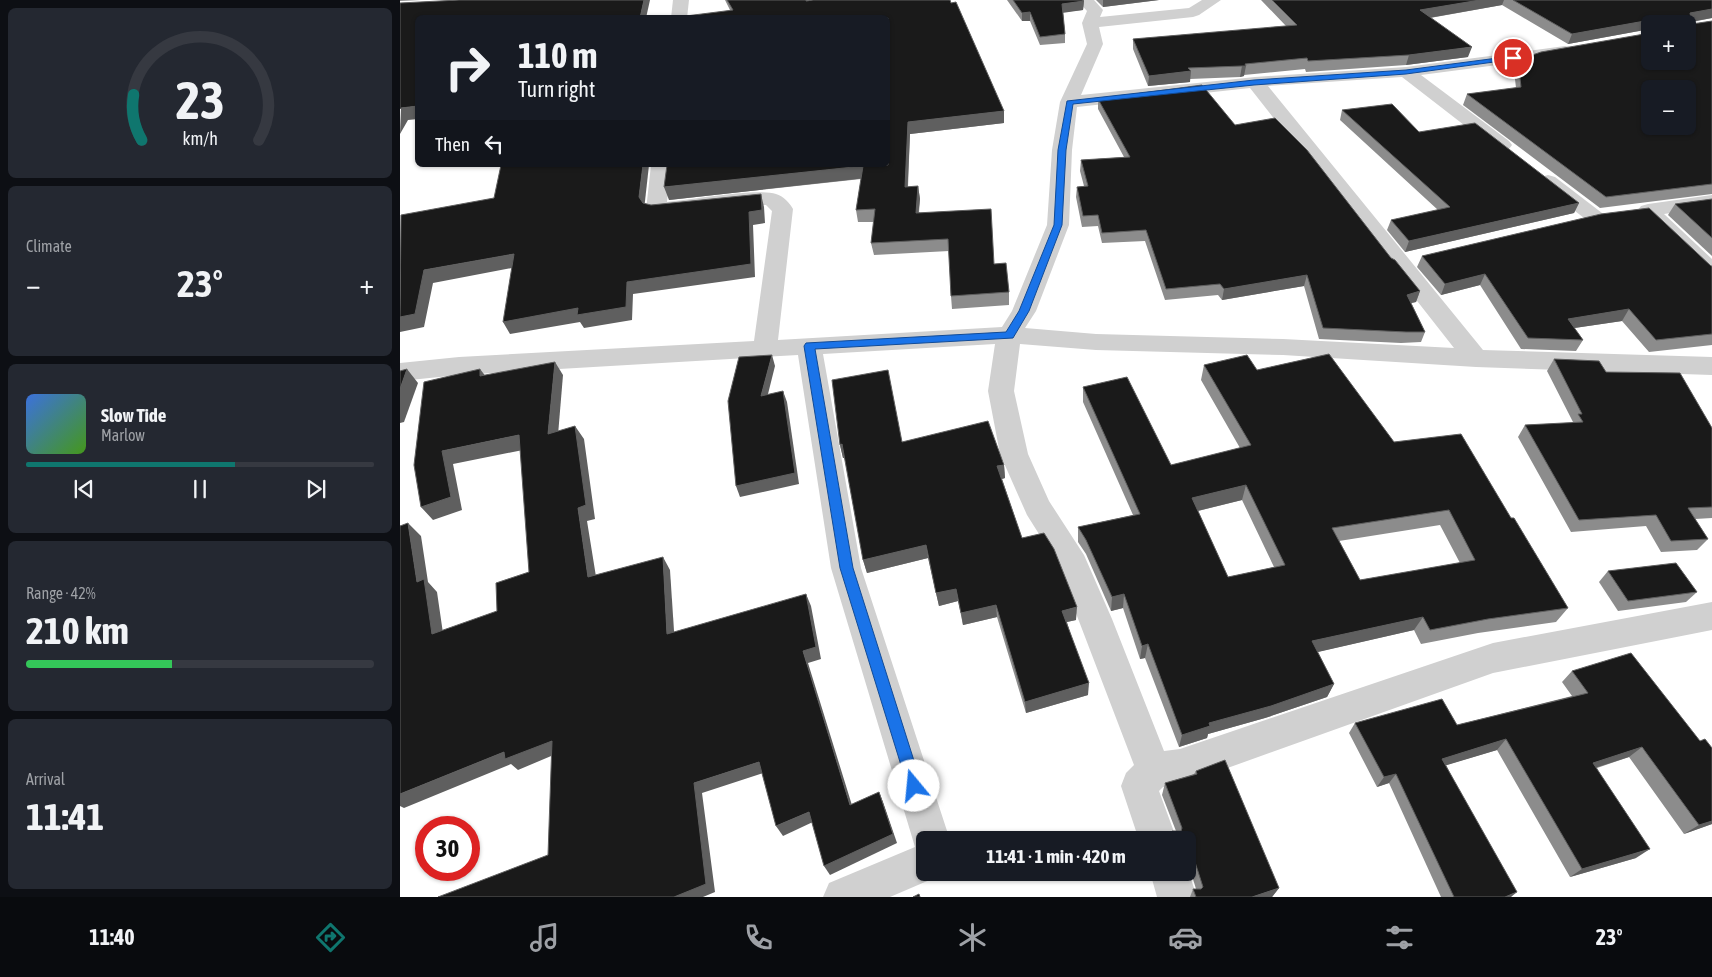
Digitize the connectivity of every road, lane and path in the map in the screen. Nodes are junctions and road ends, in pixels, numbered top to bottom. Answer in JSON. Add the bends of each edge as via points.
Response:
{"nodes":[{"id":1,"x":681,"y":0,"type":"edge"},
{"id":2,"x":1086,"y":0,"type":"edge"},
{"id":3,"x":1213,"y":0,"type":"edge"},
{"id":4,"x":679,"y":15,"type":"edge"},
{"id":5,"x":1090,"y":23,"type":"junction"},
{"id":6,"x":1586,"y":48,"type":"edge"},
{"id":7,"x":1406,"y":72,"type":"junction"},
{"id":8,"x":1254,"y":82,"type":"junction"},
{"id":9,"x":1069,"y":102,"type":"junction"},
{"id":10,"x":1516,"y":156,"type":"edge"},
{"id":11,"x":661,"y":167,"type":"edge"},
{"id":12,"x":1532,"y":168,"type":"edge"},
{"id":13,"x":1712,"y":200,"type":"edge"},
{"id":14,"x":1621,"y":213,"type":"junction"},
{"id":15,"x":1567,"y":223,"type":"edge"},
{"id":16,"x":1712,"y":271,"type":"edge"},
{"id":17,"x":1009,"y":335,"type":"junction"},
{"id":18,"x":809,"y":346,"type":"junction"},
{"id":19,"x":765,"y":348,"type":"junction"},
{"id":20,"x":1476,"y":358,"type":"junction"},
{"id":21,"x":1712,"y":366,"type":"edge"},
{"id":22,"x":400,"y":372,"type":"edge"},
{"id":23,"x":1712,"y":616,"type":"edge"},
{"id":24,"x":1154,"y":770,"type":"junction"},
{"id":25,"x":928,"y":831,"type":"edge"},
{"id":26,"x":1155,"y":831,"type":"edge"},
{"id":27,"x":916,"y":866,"type":"edge"},
{"id":28,"x":1172,"y":881,"type":"edge"},
{"id":29,"x":843,"y":897,"type":"edge"},
{"id":30,"x":1177,"y":897,"type":"edge"}],
"edges":[{"from":1,"to":4,"type":"street"},
{"from":2,"to":5,"type":"street","via":[[1095,10]]},
{"from":3,"to":5,"type":"street","via":[[1193,12]]},
{"from":5,"to":9,"type":"street","via":[[1095,44]]},
{"from":6,"to":7,"type":"street"},
{"from":7,"to":8,"type":"street"},
{"from":7,"to":10,"type":"street"},
{"from":8,"to":9,"type":"street"},
{"from":8,"to":20,"type":"street","via":[[1406,261]]},
{"from":9,"to":17,"type":"street","via":[[1062,150],[1058,225],[1024,311]]},
{"from":11,"to":19,"type":"street","via":[[656,210],[752,199],[771,199],[783,209]]},
{"from":12,"to":14,"type":"street"},
{"from":13,"to":14,"type":"street"},
{"from":14,"to":15,"type":"street"},
{"from":14,"to":16,"type":"street"},
{"from":17,"to":18,"type":"street"},
{"from":17,"to":20,"type":"street","via":[[1096,342],[1283,347]]},
{"from":17,"to":24,"type":"street","via":[[1002,391],[1014,454],[1038,507],[1069,555]]},
{"from":18,"to":19,"type":"street"},
{"from":18,"to":25,"type":"street","via":[[846,568]]},
{"from":19,"to":22,"type":"street"},
{"from":20,"to":21,"type":"street"},
{"from":23,"to":24,"type":"street","via":[[1493,658],[1180,767]]},
{"from":24,"to":26,"type":"street","via":[[1139,786]]},
{"from":27,"to":29,"type":"street"},
{"from":28,"to":30,"type":"street"}]}
